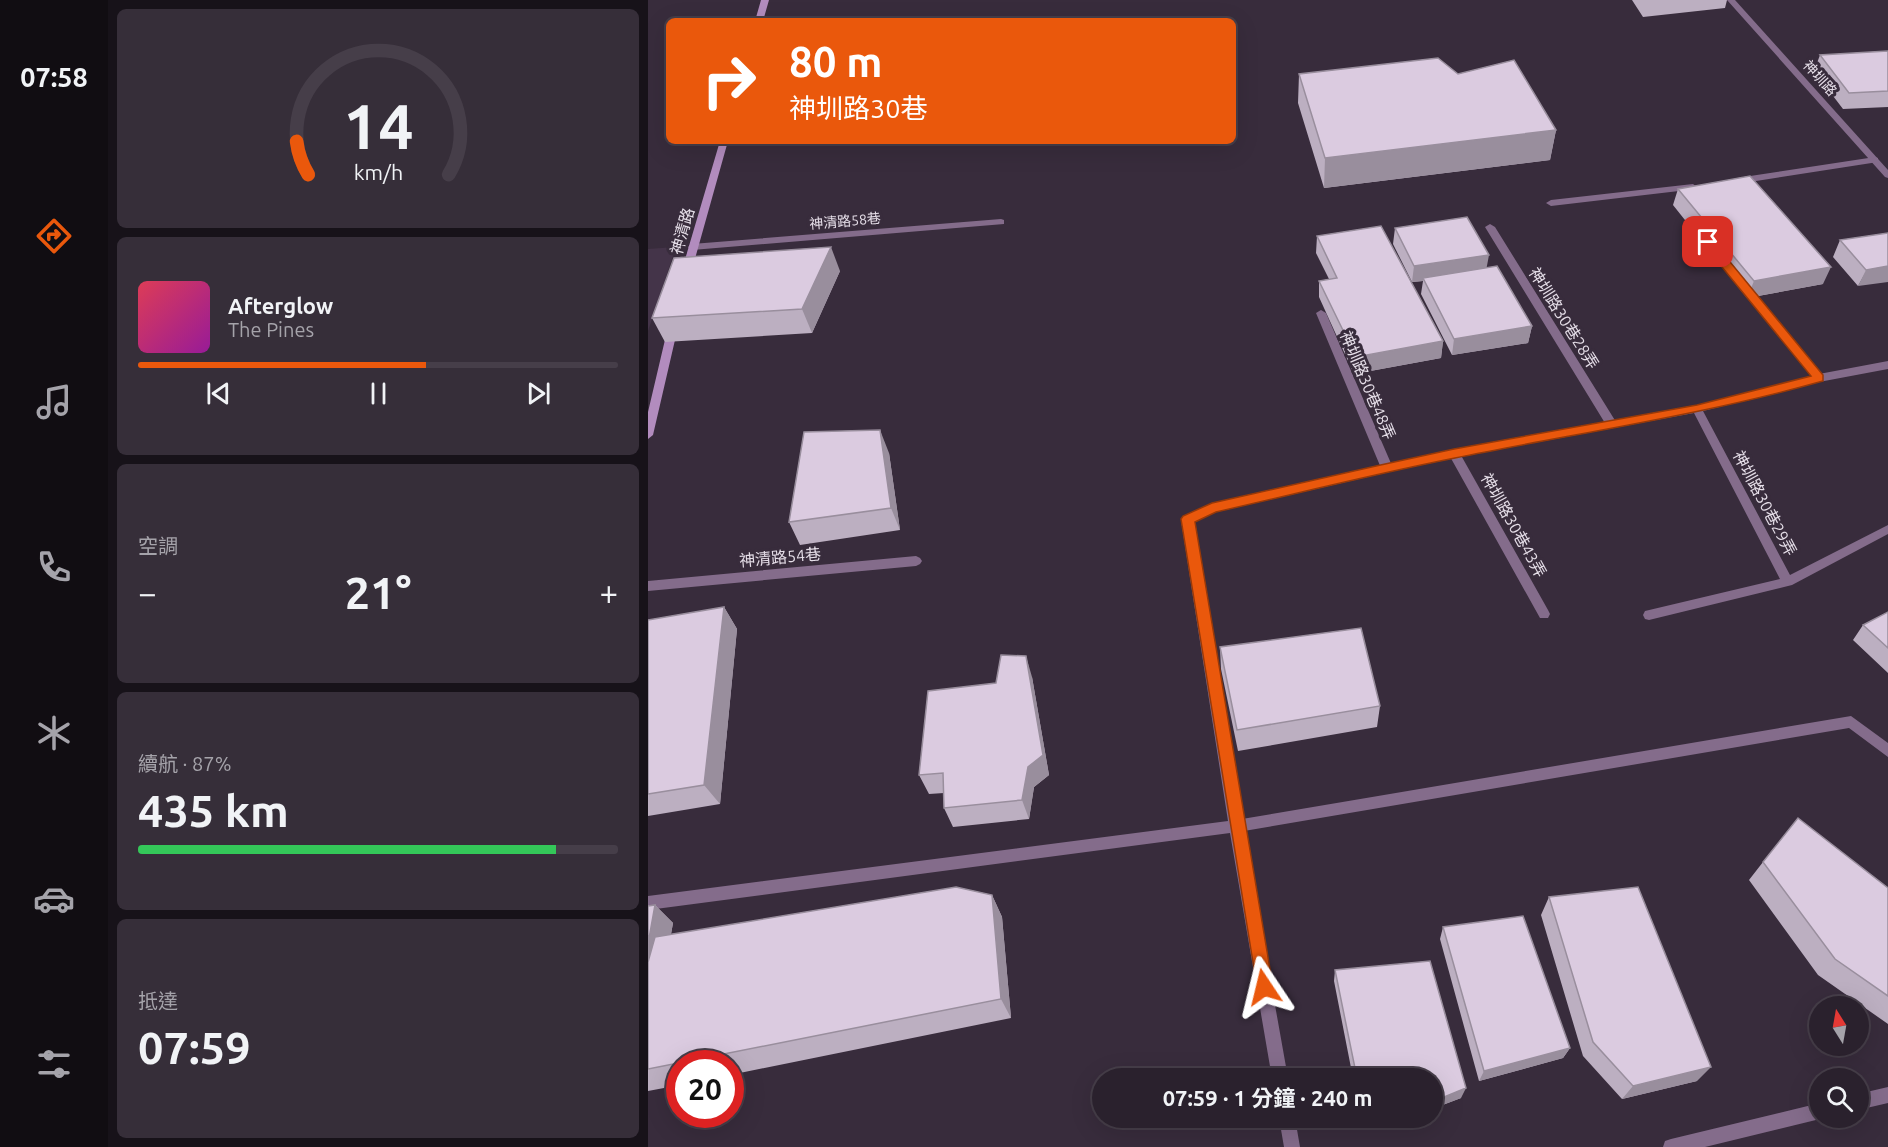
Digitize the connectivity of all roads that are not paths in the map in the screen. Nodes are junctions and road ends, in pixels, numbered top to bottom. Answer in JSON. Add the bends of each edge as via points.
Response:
{"nodes":[{"id":1,"x":765,"y":0,"type":"edge"},
{"id":2,"x":1731,"y":0,"type":"edge"},
{"id":3,"x":760,"y":18,"type":"edge"},
{"id":4,"x":723,"y":144,"type":"edge"},
{"id":5,"x":1875,"y":160,"type":"junction"},
{"id":6,"x":1888,"y":175,"type":"edge"},
{"id":7,"x":1724,"y":183,"type":"edge"},
{"id":8,"x":1701,"y":186,"type":"edge"},
{"id":9,"x":1666,"y":191,"type":"junction"},
{"id":10,"x":1674,"y":200,"type":"dead end"},
{"id":11,"x":1551,"y":203,"type":"dead end"},
{"id":12,"x":1001,"y":222,"type":"dead end"},
{"id":13,"x":1490,"y":227,"type":"dead end"},
{"id":14,"x":692,"y":247,"type":"junction"},
{"id":15,"x":684,"y":280,"type":"edge"},
{"id":16,"x":1739,"y":280,"type":"edge"},
{"id":17,"x":677,"y":313,"type":"edge"},
{"id":18,"x":1321,"y":313,"type":"dead end"},
{"id":19,"x":1888,"y":365,"type":"edge"},
{"id":20,"x":1819,"y":378,"type":"junction"},
{"id":21,"x":1697,"y":409,"type":"junction"},
{"id":22,"x":1612,"y":424,"type":"junction"},
{"id":23,"x":648,"y":435,"type":"edge"},
{"id":24,"x":1454,"y":453,"type":"junction"},
{"id":25,"x":1387,"y":468,"type":"junction"},
{"id":26,"x":1888,"y":529,"type":"edge"},
{"id":27,"x":916,"y":561,"type":"dead end"},
{"id":28,"x":1788,"y":582,"type":"junction"},
{"id":29,"x":648,"y":586,"type":"edge"},
{"id":30,"x":1544,"y":614,"type":"dead end"},
{"id":31,"x":1649,"y":615,"type":"dead end"},
{"id":32,"x":1888,"y":751,"type":"edge"},
{"id":33,"x":1236,"y":826,"type":"junction"},
{"id":34,"x":648,"y":903,"type":"edge"},
{"id":35,"x":1278,"y":1068,"type":"edge"},
{"id":36,"x":1888,"y":1095,"type":"edge"},
{"id":37,"x":1869,"y":1099,"type":"edge"},
{"id":38,"x":1809,"y":1114,"type":"edge"},
{"id":39,"x":1289,"y":1128,"type":"edge"},
{"id":40,"x":1292,"y":1147,"type":"edge"},
{"id":41,"x":1671,"y":1147,"type":"edge"}],
"edges":[{"from":1,"to":3,"type":"street"},
{"from":2,"to":5,"type":"street","name":"神圳路"},
{"from":4,"to":14,"type":"street","name":"神清路"},
{"from":5,"to":6,"type":"street","name":"神圳路"},
{"from":5,"to":7,"type":"street"},
{"from":8,"to":9,"type":"street"},
{"from":9,"to":10,"type":"street"},
{"from":9,"to":11,"type":"street"},
{"from":12,"to":14,"type":"street","name":"神清路58巷"},
{"from":13,"to":22,"type":"street","name":"神圳路30巷28弄"},
{"from":14,"to":15,"type":"street","name":"神清路"},
{"from":16,"to":20,"type":"street"},
{"from":17,"to":23,"type":"street"},
{"from":18,"to":25,"type":"street","name":"神圳路30巷48弄"},
{"from":19,"to":20,"type":"street"},
{"from":20,"to":21,"type":"street"},
{"from":21,"to":22,"type":"street"},
{"from":21,"to":28,"type":"street","name":"神圳路30巷29弄"},
{"from":22,"to":24,"type":"street"},
{"from":24,"to":25,"type":"street"},
{"from":24,"to":30,"type":"street","name":"神圳路30巷43弄"},
{"from":25,"to":33,"type":"street","via":[[1212,508],[1188,519]]},
{"from":26,"to":28,"type":"street"},
{"from":27,"to":29,"type":"street","name":"神清路54巷"},
{"from":28,"to":31,"type":"street","name":"神圳路30巷29弄"},
{"from":32,"to":33,"type":"street","via":[[1851,722]]},
{"from":33,"to":34,"type":"street"},
{"from":33,"to":35,"type":"street"},
{"from":36,"to":37,"type":"street"},
{"from":38,"to":41,"type":"street"},
{"from":39,"to":40,"type":"street"}]}
